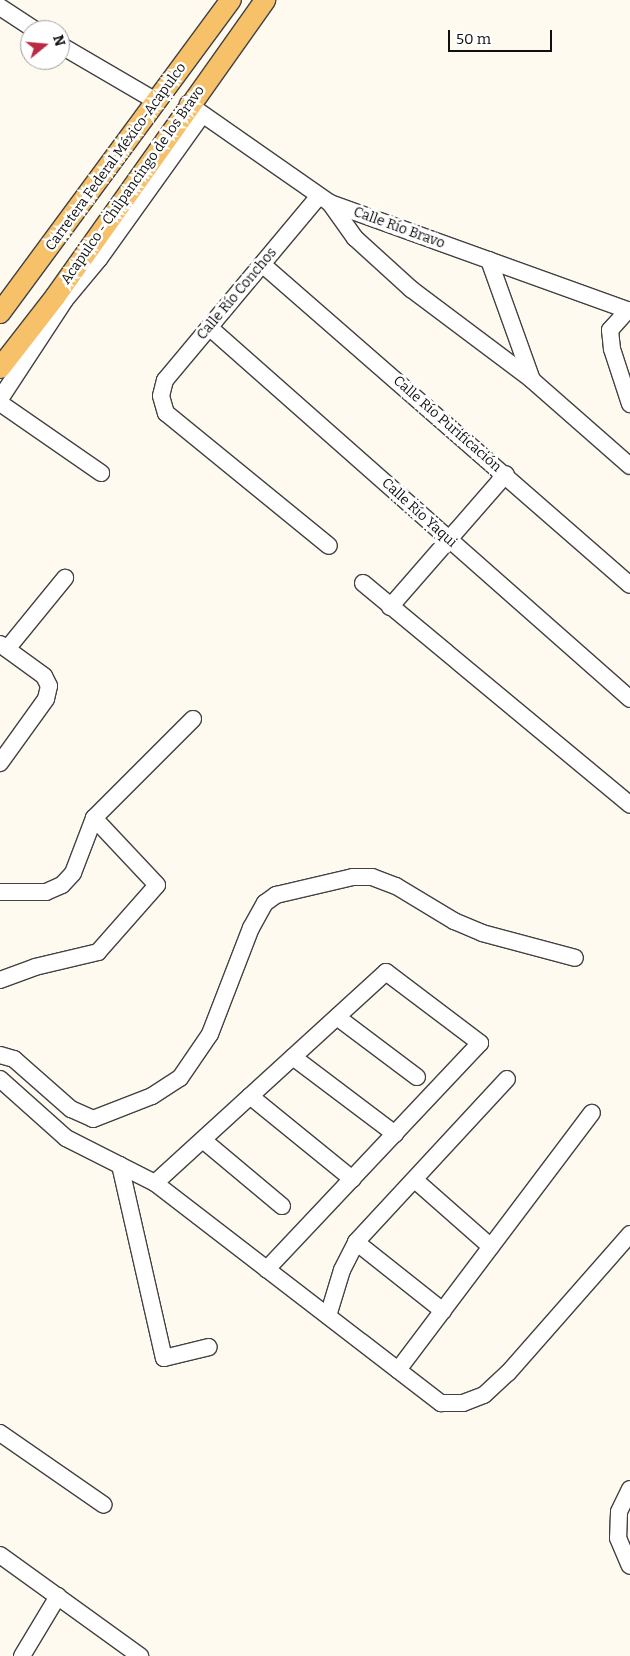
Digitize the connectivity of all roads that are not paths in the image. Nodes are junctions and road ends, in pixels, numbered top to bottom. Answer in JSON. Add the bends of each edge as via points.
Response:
{"nodes":[{"id":1,"x":232,"y":0,"type":"edge"},
{"id":2,"x":265,"y":0,"type":"edge"},
{"id":3,"x":0,"y":6,"type":"edge"},
{"id":4,"x":20,"y":20,"type":"edge"},
{"id":5,"x":70,"y":51,"type":"edge"},
{"id":6,"x":156,"y":101,"type":"junction"},
{"id":7,"x":195,"y":110,"type":"junction"},
{"id":8,"x":325,"y":199,"type":"junction"},
{"id":9,"x":489,"y":260,"type":"junction"},
{"id":10,"x":262,"y":264,"type":"junction"},
{"id":11,"x":629,"y":310,"type":"edge"},
{"id":12,"x":0,"y":314,"type":"edge"},
{"id":13,"x":209,"y":326,"type":"junction"},
{"id":14,"x":0,"y":368,"type":"edge"},
{"id":15,"x":532,"y":380,"type":"junction"},
{"id":16,"x":0,"y":398,"type":"edge"},
{"id":17,"x":0,"y":403,"type":"edge"},
{"id":18,"x":630,"y":404,"type":"edge"},
{"id":19,"x":630,"y":466,"type":"edge"},
{"id":20,"x":101,"y":473,"type":"dead end"},
{"id":21,"x":506,"y":474,"type":"junction"},
{"id":22,"x":450,"y":540,"type":"junction"},
{"id":23,"x":329,"y":546,"type":"dead end"},
{"id":24,"x":65,"y":578,"type":"dead end"},
{"id":25,"x":363,"y":584,"type":"dead end"},
{"id":26,"x":630,"y":585,"type":"edge"},
{"id":27,"x":390,"y":607,"type":"junction"},
{"id":28,"x":3,"y":646,"type":"edge"},
{"id":29,"x":630,"y":699,"type":"edge"},
{"id":30,"x":192,"y":719,"type":"dead end"},
{"id":31,"x":0,"y":763,"type":"edge"},
{"id":32,"x":630,"y":805,"type":"edge"},
{"id":33,"x":94,"y":818,"type":"junction"},
{"id":34,"x":0,"y":892,"type":"edge"},
{"id":35,"x":576,"y":958,"type":"dead end"},
{"id":36,"x":0,"y":980,"type":"edge"},
{"id":37,"x":337,"y":1017,"type":"junction"},
{"id":38,"x":0,"y":1055,"type":"edge"},
{"id":39,"x":293,"y":1057,"type":"junction"},
{"id":40,"x":417,"y":1076,"type":"dead end"},
{"id":41,"x":507,"y":1079,"type":"dead end"},
{"id":42,"x":0,"y":1080,"type":"edge"},
{"id":43,"x":250,"y":1096,"type":"junction"},
{"id":44,"x":592,"y":1113,"type":"dead end"},
{"id":45,"x":395,"y":1134,"type":"junction"},
{"id":46,"x":203,"y":1140,"type":"junction"},
{"id":47,"x":120,"y":1165,"type":"junction"},
{"id":48,"x":352,"y":1179,"type":"junction"},
{"id":49,"x":415,"y":1180,"type":"junction"},
{"id":50,"x":155,"y":1183,"type":"junction"},
{"id":51,"x":282,"y":1206,"type":"dead end"},
{"id":52,"x":630,"y":1234,"type":"edge"},
{"id":53,"x":356,"y":1242,"type":"junction"},
{"id":54,"x":491,"y":1247,"type":"junction"},
{"id":55,"x":267,"y":1269,"type":"junction"},
{"id":56,"x":443,"y":1310,"type":"junction"},
{"id":57,"x":328,"y":1316,"type":"junction"},
{"id":58,"x":209,"y":1347,"type":"dead end"},
{"id":59,"x":398,"y":1370,"type":"junction"},
{"id":60,"x":0,"y":1433,"type":"edge"},
{"id":61,"x":630,"y":1489,"type":"edge"},
{"id":62,"x":104,"y":1505,"type":"dead end"},
{"id":63,"x":0,"y":1555,"type":"edge"},
{"id":64,"x":630,"y":1566,"type":"edge"},
{"id":65,"x":58,"y":1596,"type":"junction"},
{"id":66,"x":22,"y":1656,"type":"edge"},
{"id":67,"x":140,"y":1656,"type":"edge"}],
"edges":[{"from":1,"to":6,"type":"main road","name":"Carretera Federal México-Acapulco"},
{"from":2,"to":7,"type":"main road","name":"Acapulco - Chilpancingo de los Bravo"},
{"from":3,"to":4,"type":"street"},
{"from":5,"to":6,"type":"street"},
{"from":6,"to":12,"type":"main road","name":"Carretera Federal México-Acapulco"},
{"from":7,"to":8,"type":"street","name":"Calle Río Bravo"},
{"from":7,"to":14,"type":"main road","name":"Acapulco - Chilpancingo de los Bravo"},
{"from":7,"to":16,"type":"street","via":[[99,259],[65,300]]},
{"from":8,"to":9,"type":"street","name":"Calle Río Bravo"},
{"from":8,"to":10,"type":"street","name":"Calle Río Conchos"},
{"from":8,"to":15,"type":"street","via":[[355,238],[411,289]]},
{"from":9,"to":11,"type":"street","name":"Calle Río Bravo"},
{"from":9,"to":15,"type":"street"},
{"from":10,"to":13,"type":"street","name":"Calle Río Conchos"},
{"from":10,"to":21,"type":"street","name":"Calle Río Purificación"},
{"from":11,"to":18,"type":"street","via":[[610,330],[612,350]]},
{"from":13,"to":22,"type":"street","name":"Calle Río Yaqui"},
{"from":13,"to":23,"type":"street","name":"Calle Río Conchos","via":[[165,380],[161,396],[166,413]]},
{"from":15,"to":19,"type":"street"},
{"from":17,"to":20,"type":"street"},
{"from":21,"to":22,"type":"street"},
{"from":21,"to":26,"type":"street","name":"Calle Río Purificación"},
{"from":22,"to":27,"type":"street"},
{"from":22,"to":29,"type":"street","name":"Calle Río Yaqui"},
{"from":24,"to":28,"type":"street"},
{"from":25,"to":27,"type":"street"},
{"from":27,"to":32,"type":"street"},
{"from":28,"to":31,"type":"street","via":[[44,676],[48,686],[46,699]]},
{"from":30,"to":33,"type":"street"},
{"from":33,"to":34,"type":"street","via":[[73,874],[62,885],[46,892]]},
{"from":33,"to":36,"type":"street","via":[[157,886],[98,952],[34,967]]},
{"from":35,"to":38,"type":"street","via":[[482,933],[454,921],[396,886],[372,877],[353,876],[276,896],[265,903],[251,928],[210,1034],[180,1078],[152,1096],[93,1119],[72,1109],[14,1059]]},
{"from":37,"to":39,"type":"street"},
{"from":37,"to":40,"type":"street"},
{"from":37,"to":45,"type":"street","via":[[386,972],[480,1043]]},
{"from":39,"to":43,"type":"street"},
{"from":39,"to":45,"type":"street"},
{"from":41,"to":49,"type":"street"},
{"from":42,"to":47,"type":"street","via":[[66,1138]]},
{"from":43,"to":46,"type":"street"},
{"from":43,"to":48,"type":"street"},
{"from":44,"to":54,"type":"street"},
{"from":45,"to":48,"type":"street"},
{"from":46,"to":50,"type":"street"},
{"from":46,"to":51,"type":"street"},
{"from":47,"to":50,"type":"street"},
{"from":47,"to":58,"type":"street","via":[[164,1358]]},
{"from":48,"to":55,"type":"street"},
{"from":49,"to":53,"type":"street"},
{"from":49,"to":54,"type":"street"},
{"from":50,"to":55,"type":"street"},
{"from":52,"to":59,"type":"street","via":[[508,1373],[484,1395],[463,1403],[441,1402]]},
{"from":53,"to":56,"type":"street"},
{"from":53,"to":57,"type":"street","via":[[342,1270]]},
{"from":54,"to":56,"type":"street"},
{"from":55,"to":57,"type":"street"},
{"from":56,"to":59,"type":"street"},
{"from":57,"to":59,"type":"street"},
{"from":60,"to":62,"type":"street"},
{"from":61,"to":64,"type":"street","via":[[619,1512],[618,1538]]},
{"from":63,"to":65,"type":"street"},
{"from":65,"to":66,"type":"street"},
{"from":65,"to":67,"type":"street"}]}
